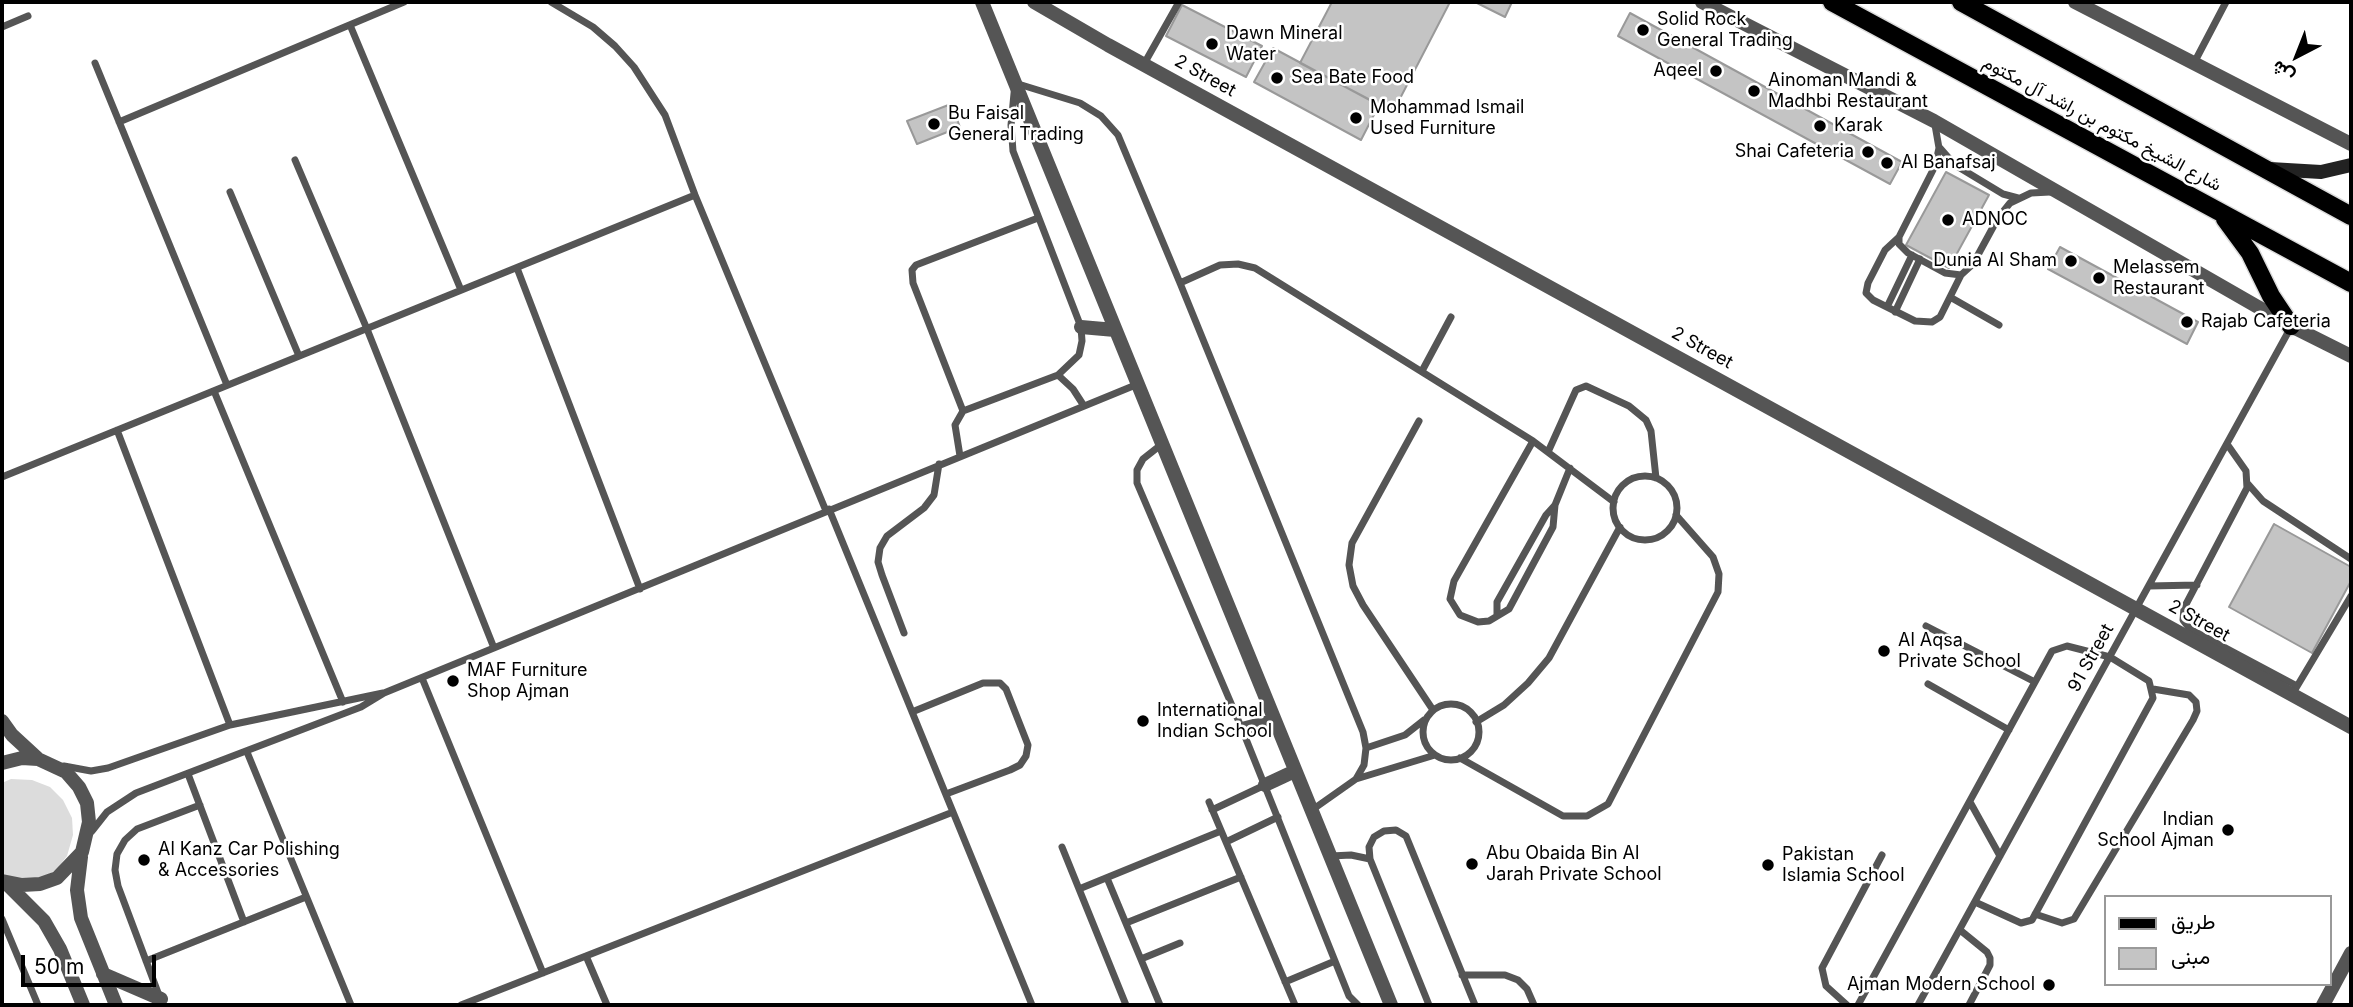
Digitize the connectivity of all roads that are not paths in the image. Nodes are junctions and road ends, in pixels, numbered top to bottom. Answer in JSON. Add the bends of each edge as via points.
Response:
{"nodes":[{"id":1,"x":404,"y":2,"type":"edge"},
{"id":2,"x":551,"y":2,"type":"edge"},
{"id":3,"x":982,"y":2,"type":"edge"},
{"id":4,"x":1036,"y":2,"type":"edge"},
{"id":5,"x":1179,"y":2,"type":"edge"},
{"id":6,"x":1702,"y":2,"type":"edge"},
{"id":7,"x":1832,"y":2,"type":"edge"},
{"id":8,"x":1961,"y":2,"type":"edge"},
{"id":9,"x":2075,"y":2,"type":"edge"},
{"id":10,"x":2226,"y":2,"type":"edge"},
{"id":11,"x":28,"y":16,"type":"dead end"},
{"id":12,"x":350,"y":24,"type":"junction"},
{"id":13,"x":2,"y":27,"type":"edge"},
{"id":14,"x":95,"y":63,"type":"dead end"},
{"id":15,"x":1144,"y":64,"type":"junction"},
{"id":16,"x":2194,"y":65,"type":"junction"},
{"id":17,"x":1015,"y":83,"type":"junction"},
{"id":18,"x":1934,"y":121,"type":"junction"},
{"id":19,"x":119,"y":122,"type":"junction"},
{"id":20,"x":2351,"y":132,"type":"edge"},
{"id":21,"x":2332,"y":134,"type":"junction"},
{"id":22,"x":2351,"y":144,"type":"edge"},
{"id":23,"x":1939,"y":148,"type":"junction"},
{"id":24,"x":295,"y":160,"type":"dead end"},
{"id":25,"x":2351,"y":165,"type":"edge"},
{"id":26,"x":2261,"y":167,"type":"junction"},
{"id":27,"x":230,"y":192,"type":"dead end"},
{"id":28,"x":2057,"y":193,"type":"junction"},
{"id":29,"x":695,"y":195,"type":"junction"},
{"id":30,"x":2018,"y":198,"type":"junction"},
{"id":31,"x":2215,"y":209,"type":"junction"},
{"id":32,"x":2351,"y":216,"type":"edge"},
{"id":33,"x":1038,"y":218,"type":"junction"},
{"id":34,"x":1899,"y":237,"type":"junction"},
{"id":35,"x":1912,"y":255,"type":"junction"},
{"id":36,"x":1920,"y":260,"type":"junction"},
{"id":37,"x":517,"y":268,"type":"junction"},
{"id":38,"x":1961,"y":275,"type":"junction"},
{"id":39,"x":1180,"y":282,"type":"junction"},
{"id":40,"x":2351,"y":284,"type":"edge"},
{"id":41,"x":461,"y":290,"type":"junction"},
{"id":42,"x":1950,"y":297,"type":"junction"},
{"id":43,"x":1887,"y":307,"type":"junction"},
{"id":44,"x":1895,"y":312,"type":"junction"},
{"id":45,"x":1451,"y":317,"type":"dead end"},
{"id":46,"x":1999,"y":325,"type":"dead end"},
{"id":47,"x":2291,"y":326,"type":"junction"},
{"id":48,"x":1081,"y":327,"type":"junction"},
{"id":49,"x":367,"y":328,"type":"junction"},
{"id":50,"x":1115,"y":330,"type":"junction"},
{"id":51,"x":299,"y":356,"type":"junction"},
{"id":52,"x":2351,"y":356,"type":"edge"},
{"id":53,"x":1422,"y":371,"type":"junction"},
{"id":54,"x":1058,"y":375,"type":"junction"},
{"id":55,"x":1138,"y":384,"type":"junction"},
{"id":56,"x":227,"y":386,"type":"junction"},
{"id":57,"x":214,"y":391,"type":"junction"},
{"id":58,"x":1084,"y":406,"type":"junction"},
{"id":59,"x":963,"y":411,"type":"junction"},
{"id":60,"x":1419,"y":421,"type":"dead end"},
{"id":61,"x":117,"y":430,"type":"junction"},
{"id":62,"x":1534,"y":441,"type":"junction"},
{"id":63,"x":1163,"y":444,"type":"junction"},
{"id":64,"x":2227,"y":444,"type":"junction"},
{"id":65,"x":1548,"y":452,"type":"junction"},
{"id":66,"x":960,"y":456,"type":"junction"},
{"id":67,"x":939,"y":464,"type":"junction"},
{"id":68,"x":1570,"y":468,"type":"junction"},
{"id":69,"x":2,"y":477,"type":"edge"},
{"id":70,"x":1656,"y":478,"type":"junction"},
{"id":71,"x":2248,"y":483,"type":"junction"},
{"id":72,"x":1614,"y":502,"type":"junction"},
{"id":73,"x":1555,"y":505,"type":"junction"},
{"id":74,"x":827,"y":510,"type":"junction"},
{"id":75,"x":1676,"y":515,"type":"junction"},
{"id":76,"x":1620,"y":527,"type":"junction"},
{"id":77,"x":2351,"y":559,"type":"edge"},
{"id":78,"x":2197,"y":585,"type":"junction"},
{"id":79,"x":2149,"y":586,"type":"junction"},
{"id":80,"x":640,"y":589,"type":"junction"},
{"id":81,"x":2351,"y":596,"type":"edge"},
{"id":82,"x":2136,"y":608,"type":"junction"},
{"id":83,"x":1497,"y":615,"type":"junction"},
{"id":84,"x":1926,"y":626,"type":"dead end"},
{"id":85,"x":904,"y":633,"type":"dead end"},
{"id":86,"x":494,"y":648,"type":"junction"},
{"id":87,"x":2110,"y":657,"type":"junction"},
{"id":88,"x":422,"y":678,"type":"junction"},
{"id":89,"x":2035,"y":682,"type":"junction"},
{"id":90,"x":1928,"y":684,"type":"dead end"},
{"id":91,"x":2153,"y":689,"type":"junction"},
{"id":92,"x":2295,"y":691,"type":"junction"},
{"id":93,"x":384,"y":693,"type":"junction"},
{"id":94,"x":344,"y":702,"type":"junction"},
{"id":95,"x":912,"y":712,"type":"junction"},
{"id":96,"x":1430,"y":713,"type":"junction"},
{"id":97,"x":1273,"y":720,"type":"junction"},
{"id":98,"x":2,"y":721,"type":"edge"},
{"id":99,"x":1476,"y":722,"type":"junction"},
{"id":100,"x":230,"y":725,"type":"junction"},
{"id":101,"x":2351,"y":727,"type":"edge"},
{"id":102,"x":1242,"y":729,"type":"junction"},
{"id":103,"x":2009,"y":730,"type":"junction"},
{"id":104,"x":1366,"y":748,"type":"junction"},
{"id":105,"x":247,"y":752,"type":"junction"},
{"id":106,"x":1435,"y":755,"type":"junction"},
{"id":107,"x":1460,"y":758,"type":"junction"},
{"id":108,"x":44,"y":761,"type":"junction"},
{"id":109,"x":2,"y":763,"type":"edge"},
{"id":110,"x":1295,"y":771,"type":"junction"},
{"id":111,"x":188,"y":774,"type":"junction"},
{"id":112,"x":1356,"y":779,"type":"junction"},
{"id":113,"x":1265,"y":785,"type":"junction"},
{"id":114,"x":946,"y":794,"type":"junction"},
{"id":115,"x":1970,"y":802,"type":"junction"},
{"id":116,"x":200,"y":805,"type":"junction"},
{"id":117,"x":1312,"y":811,"type":"junction"},
{"id":118,"x":953,"y":812,"type":"junction"},
{"id":119,"x":1278,"y":817,"type":"junction"},
{"id":120,"x":1221,"y":831,"type":"junction"},
{"id":121,"x":1226,"y":842,"type":"junction"},
{"id":122,"x":84,"y":847,"type":"junction"},
{"id":123,"x":1062,"y":848,"type":"dead end"},
{"id":124,"x":1882,"y":855,"type":"dead end"},
{"id":125,"x":1331,"y":856,"type":"junction"},
{"id":126,"x":2000,"y":856,"type":"junction"},
{"id":127,"x":1370,"y":859,"type":"junction"},
{"id":128,"x":1241,"y":877,"type":"junction"},
{"id":129,"x":1107,"y":878,"type":"junction"},
{"id":130,"x":3,"y":881,"type":"edge"},
{"id":131,"x":1079,"y":889,"type":"junction"},
{"id":132,"x":306,"y":897,"type":"junction"},
{"id":133,"x":1975,"y":902,"type":"junction"},
{"id":134,"x":2035,"y":914,"type":"junction"},
{"id":135,"x":244,"y":922,"type":"junction"},
{"id":136,"x":3,"y":923,"type":"edge"},
{"id":137,"x":1126,"y":923,"type":"junction"},
{"id":138,"x":1959,"y":930,"type":"junction"},
{"id":139,"x":1180,"y":943,"type":"dead end"},
{"id":140,"x":2351,"y":953,"type":"edge"},
{"id":141,"x":586,"y":956,"type":"junction"},
{"id":142,"x":1141,"y":959,"type":"junction"},
{"id":143,"x":146,"y":961,"type":"junction"},
{"id":144,"x":1335,"y":961,"type":"junction"},
{"id":145,"x":543,"y":973,"type":"junction"},
{"id":146,"x":103,"y":974,"type":"junction"},
{"id":147,"x":1462,"y":975,"type":"junction"},
{"id":148,"x":1285,"y":982,"type":"junction"},
{"id":149,"x":162,"y":1002,"type":"edge"},
{"id":150,"x":476,"y":1002,"type":"edge"},
{"id":151,"x":1355,"y":1004,"type":"edge"},
{"id":152,"x":38,"y":1005,"type":"edge"},
{"id":153,"x":83,"y":1005,"type":"edge"},
{"id":154,"x":116,"y":1005,"type":"edge"},
{"id":155,"x":351,"y":1005,"type":"edge"},
{"id":156,"x":461,"y":1005,"type":"edge"},
{"id":157,"x":607,"y":1005,"type":"edge"},
{"id":158,"x":1032,"y":1005,"type":"edge"},
{"id":159,"x":1126,"y":1005,"type":"edge"},
{"id":160,"x":1160,"y":1005,"type":"edge"},
{"id":161,"x":1295,"y":1005,"type":"edge"},
{"id":162,"x":1391,"y":1005,"type":"edge"},
{"id":163,"x":1429,"y":1005,"type":"edge"},
{"id":164,"x":1475,"y":1005,"type":"edge"},
{"id":165,"x":1534,"y":1005,"type":"edge"},
{"id":166,"x":1847,"y":1005,"type":"edge"},
{"id":167,"x":1858,"y":1005,"type":"edge"},
{"id":168,"x":1917,"y":1005,"type":"edge"},
{"id":169,"x":1969,"y":1005,"type":"edge"},
{"id":170,"x":2323,"y":1005,"type":"edge"}],
"edges":[{"from":1,"to":12,"type":"lane"},
{"from":2,"to":29,"type":"lane","via":[[593,27],[634,67],[665,115]]},
{"from":3,"to":17,"type":"street"},
{"from":4,"to":15,"type":"street","name":"2 Street"},
{"from":5,"to":15,"type":"lane"},
{"from":6,"to":18,"type":"street"},
{"from":7,"to":31,"type":"main road","name":"شارع الشيخ مكتوم بن راشد آل مكتوم"},
{"from":8,"to":26,"type":"main road"},
{"from":9,"to":16,"type":"street"},
{"from":10,"to":16,"type":"lane"},
{"from":11,"to":13,"type":"lane"},
{"from":12,"to":19,"type":"lane"},
{"from":12,"to":41,"type":"lane"},
{"from":14,"to":19,"type":"lane"},
{"from":15,"to":82,"type":"street","name":"2 Street"},
{"from":16,"to":21,"type":"street"},
{"from":17,"to":33,"type":"lane","via":[[1013,150]]},
{"from":17,"to":39,"type":"lane","via":[[1080,103],[1118,135]]},
{"from":17,"to":50,"type":"street"},
{"from":18,"to":23,"type":"lane"},
{"from":18,"to":28,"type":"street"},
{"from":19,"to":56,"type":"lane"},
{"from":20,"to":21,"type":"street"},
{"from":21,"to":22,"type":"street"},
{"from":23,"to":30,"type":"lane","via":[[1955,165]]},
{"from":23,"to":34,"type":"lane","via":[[1935,166]]},
{"from":24,"to":49,"type":"lane"},
{"from":25,"to":26,"type":"main road","via":[[2302,173]]},
{"from":26,"to":32,"type":"main road"},
{"from":27,"to":51,"type":"lane"},
{"from":28,"to":30,"type":"lane"},
{"from":28,"to":47,"type":"street"},
{"from":29,"to":37,"type":"lane"},
{"from":29,"to":74,"type":"lane"},
{"from":30,"to":38,"type":"lane","via":[[2003,210],[1973,264]]},
{"from":31,"to":40,"type":"main road","name":"شارع الشيخ مكتوم بن راشد آل مكتوم"},
{"from":31,"to":47,"type":"main road","via":[[2243,241]]},
{"from":33,"to":48,"type":"lane"},
{"from":33,"to":59,"type":"lane","via":[[912,270],[912,284]]},
{"from":34,"to":35,"type":"lane","via":[[1903,249]]},
{"from":34,"to":43,"type":"lane","via":[[1885,250],[1866,288],[1868,297]]},
{"from":35,"to":36,"type":"lane"},
{"from":35,"to":43,"type":"lane"},
{"from":36,"to":38,"type":"lane","via":[[1945,273]]},
{"from":36,"to":44,"type":"lane"},
{"from":37,"to":41,"type":"lane"},
{"from":37,"to":80,"type":"lane"},
{"from":38,"to":42,"type":"lane"},
{"from":39,"to":53,"type":"lane","via":[[1220,265],[1255,268]]},
{"from":39,"to":104,"type":"lane"},
{"from":41,"to":49,"type":"lane"},
{"from":42,"to":44,"type":"lane","via":[[1940,317],[1932,322]]},
{"from":42,"to":46,"type":"lane"},
{"from":43,"to":44,"type":"lane"},
{"from":45,"to":53,"type":"lane"},
{"from":47,"to":52,"type":"street"},
{"from":47,"to":64,"type":"lane","name":"91 Street"},
{"from":48,"to":50,"type":"street"},
{"from":48,"to":54,"type":"lane","via":[[1079,355]]},
{"from":49,"to":51,"type":"lane"},
{"from":49,"to":86,"type":"lane"},
{"from":50,"to":55,"type":"street"},
{"from":51,"to":56,"type":"lane"},
{"from":53,"to":62,"type":"lane"},
{"from":54,"to":58,"type":"lane"},
{"from":54,"to":59,"type":"lane"},
{"from":55,"to":58,"type":"lane"},
{"from":55,"to":63,"type":"street"},
{"from":56,"to":57,"type":"lane"},
{"from":57,"to":61,"type":"lane"},
{"from":57,"to":94,"type":"lane"},
{"from":58,"to":66,"type":"lane"},
{"from":59,"to":66,"type":"lane","via":[[955,425]]},
{"from":60,"to":96,"type":"lane","via":[[1357,534],[1349,565],[1363,605]]},
{"from":61,"to":69,"type":"lane"},
{"from":61,"to":100,"type":"lane"},
{"from":62,"to":65,"type":"lane"},
{"from":62,"to":83,"type":"lane","via":[[1451,590],[1460,615],[1478,622]]},
{"from":63,"to":97,"type":"street"},
{"from":63,"to":102,"type":"lane","via":[[1143,458],[1137,482]]},
{"from":64,"to":71,"type":"lane","via":[[2246,471]]},
{"from":64,"to":79,"type":"lane","name":"91 Street"},
{"from":65,"to":68,"type":"lane"},
{"from":65,"to":70,"type":"lane","via":[[1576,390],[1586,386],[1629,406],[1646,420]]},
{"from":66,"to":67,"type":"lane"},
{"from":67,"to":74,"type":"lane"},
{"from":67,"to":85,"type":"lane","via":[[933,495],[887,536],[880,548],[878,562]]},
{"from":68,"to":72,"type":"lane"},
{"from":68,"to":73,"type":"lane"},
{"from":70,"to":72,"type":"lane","via":[[1630,480]]},
{"from":70,"to":75,"type":"lane","via":[[1675,497]]},
{"from":71,"to":77,"type":"lane","via":[[2263,501]]},
{"from":71,"to":78,"type":"lane"},
{"from":72,"to":76,"type":"lane"},
{"from":73,"to":83,"type":"lane","via":[[1497,602]]},
{"from":73,"to":83,"type":"lane","via":[[1556,520],[1530,570],[1509,609]]},
{"from":74,"to":80,"type":"lane"},
{"from":74,"to":95,"type":"lane"},
{"from":75,"to":76,"type":"lane","via":[[1668,530],[1652,539],[1634,538]]},
{"from":75,"to":107,"type":"lane","via":[[1713,557],[1719,574],[1718,592],[1608,804],[1587,816],[1563,817]]},
{"from":76,"to":99,"type":"lane","via":[[1549,658],[1504,705]]},
{"from":78,"to":79,"type":"lane"},
{"from":78,"to":92,"type":"lane","via":[[2184,608],[2186,625]]},
{"from":79,"to":82,"type":"lane","name":"91 Street"},
{"from":80,"to":86,"type":"lane"},
{"from":81,"to":92,"type":"lane"},
{"from":82,"to":87,"type":"lane","name":"91 Street"},
{"from":82,"to":92,"type":"street","name":"2 Street"},
{"from":84,"to":89,"type":"lane"},
{"from":86,"to":88,"type":"lane"},
{"from":87,"to":89,"type":"lane","via":[[2059,647],[2052,651]]},
{"from":87,"to":91,"type":"lane","via":[[2149,681]]},
{"from":87,"to":126,"type":"lane","name":"91 Street"},
{"from":88,"to":93,"type":"lane"},
{"from":88,"to":145,"type":"lane"},
{"from":89,"to":103,"type":"lane"},
{"from":90,"to":103,"type":"lane"},
{"from":91,"to":134,"type":"lane","via":[[2153,698]]},
{"from":91,"to":134,"type":"lane","via":[[2189,695],[2196,702],[2193,720],[2074,919],[2062,923]]},
{"from":92,"to":101,"type":"street","name":"2 Street"},
{"from":93,"to":94,"type":"lane"},
{"from":93,"to":105,"type":"lane"},
{"from":94,"to":100,"type":"lane"},
{"from":95,"to":114,"type":"lane"},
{"from":95,"to":114,"type":"lane","via":[[983,683],[1006,689],[1028,745],[1026,756],[1010,770]]},
{"from":96,"to":99,"type":"lane","via":[[1458,705]]},
{"from":96,"to":104,"type":"lane","via":[[1405,735]]},
{"from":96,"to":106,"type":"lane","via":[[1424,742]]},
{"from":97,"to":102,"type":"street"},
{"from":97,"to":110,"type":"street"},
{"from":98,"to":108,"type":"street","via":[[24,748]]},
{"from":99,"to":107,"type":"lane","via":[[1474,747]]},
{"from":100,"to":108,"type":"lane","via":[[108,768],[91,771]]},
{"from":102,"to":113,"type":"lane"},
{"from":103,"to":115,"type":"lane"},
{"from":104,"to":112,"type":"lane"},
{"from":105,"to":111,"type":"lane"},
{"from":105,"to":132,"type":"lane"},
{"from":106,"to":107,"type":"lane"},
{"from":106,"to":112,"type":"lane"},
{"from":108,"to":109,"type":"street","via":[[23,758]]},
{"from":108,"to":122,"type":"street","via":[[66,772],[87,803]]},
{"from":110,"to":113,"type":"street"},
{"from":110,"to":117,"type":"street"},
{"from":111,"to":116,"type":"lane"},
{"from":111,"to":122,"type":"lane","via":[[121,800],[107,811]]},
{"from":112,"to":117,"type":"lane"},
{"from":113,"to":119,"type":"lane"},
{"from":113,"to":120,"type":"lane","via":[[1210,806]]},
{"from":114,"to":118,"type":"lane"},
{"from":115,"to":126,"type":"lane"},
{"from":115,"to":167,"type":"lane"},
{"from":116,"to":135,"type":"lane"},
{"from":116,"to":143,"type":"lane","via":[[137,829],[117,854],[118,886]]},
{"from":117,"to":125,"type":"street"},
{"from":118,"to":141,"type":"lane"},
{"from":118,"to":158,"type":"lane"},
{"from":119,"to":121,"type":"lane"},
{"from":119,"to":144,"type":"lane"},
{"from":120,"to":121,"type":"lane"},
{"from":120,"to":129,"type":"lane"},
{"from":121,"to":128,"type":"lane"},
{"from":122,"to":130,"type":"street","via":[[71,867],[49,881],[22,885]]},
{"from":122,"to":146,"type":"street","via":[[77,872],[78,904]]},
{"from":123,"to":131,"type":"lane"},
{"from":124,"to":166,"type":"lane","via":[[1822,968],[1826,986]]},
{"from":125,"to":127,"type":"lane"},
{"from":125,"to":162,"type":"street"},
{"from":126,"to":133,"type":"lane","name":"91 Street"},
{"from":127,"to":147,"type":"lane","via":[[1374,837],[1396,830],[1406,836]]},
{"from":127,"to":163,"type":"lane"},
{"from":128,"to":137,"type":"lane"},
{"from":128,"to":148,"type":"lane"},
{"from":129,"to":131,"type":"lane"},
{"from":129,"to":137,"type":"lane"},
{"from":130,"to":153,"type":"street","via":[[44,921]]},
{"from":131,"to":159,"type":"lane"},
{"from":132,"to":135,"type":"lane"},
{"from":132,"to":155,"type":"lane"},
{"from":133,"to":134,"type":"lane","via":[[2021,923]]},
{"from":133,"to":138,"type":"lane","name":"91 Street"},
{"from":135,"to":143,"type":"lane"},
{"from":136,"to":152,"type":"lane"},
{"from":137,"to":142,"type":"lane"},
{"from":138,"to":168,"type":"lane","name":"91 Street"},
{"from":138,"to":169,"type":"lane","via":[[1990,958]]},
{"from":139,"to":142,"type":"lane"},
{"from":140,"to":170,"type":"street"},
{"from":141,"to":145,"type":"lane"},
{"from":141,"to":157,"type":"lane"},
{"from":142,"to":160,"type":"lane"},
{"from":143,"to":149,"type":"lane"},
{"from":144,"to":148,"type":"lane"},
{"from":144,"to":151,"type":"lane"},
{"from":145,"to":150,"type":"lane"},
{"from":146,"to":149,"type":"street"},
{"from":146,"to":154,"type":"street"},
{"from":147,"to":164,"type":"lane"},
{"from":147,"to":165,"type":"lane","via":[[1505,975],[1518,980]]},
{"from":148,"to":161,"type":"lane"},
{"from":150,"to":156,"type":"lane"}]}
